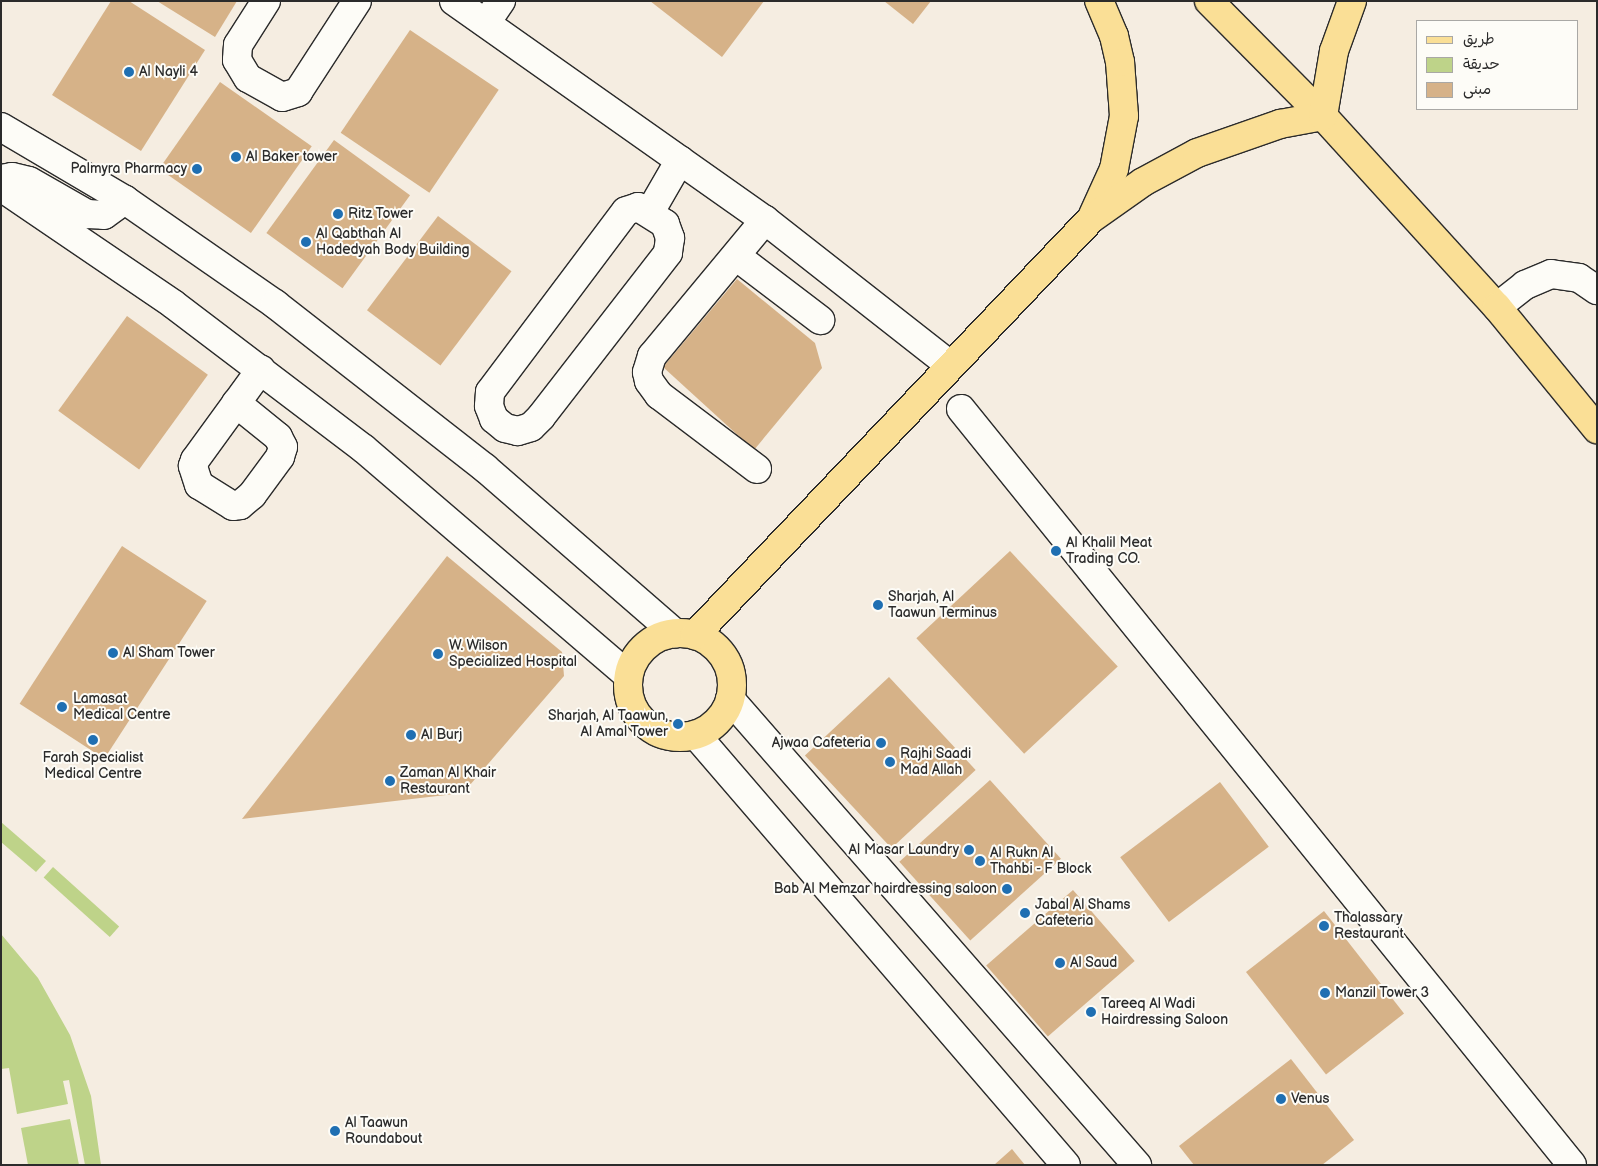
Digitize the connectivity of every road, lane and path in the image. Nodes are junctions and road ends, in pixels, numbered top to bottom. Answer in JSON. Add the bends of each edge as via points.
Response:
{"nodes":[{"id":1,"x":266,"y":1,"type":"edge"},
{"id":2,"x":357,"y":1,"type":"edge"},
{"id":3,"x":454,"y":1,"type":"edge"},
{"id":4,"x":1099,"y":1,"type":"edge"},
{"id":5,"x":1209,"y":1,"type":"edge"},
{"id":6,"x":1352,"y":1,"type":"edge"},
{"id":7,"x":493,"y":12,"type":"edge"},
{"id":8,"x":1323,"y":116,"type":"junction"},
{"id":9,"x":1,"y":126,"type":"edge"},
{"id":10,"x":680,"y":160,"type":"junction"},
{"id":11,"x":1,"y":179,"type":"edge"},
{"id":12,"x":1,"y":187,"type":"edge"},
{"id":13,"x":125,"y":200,"type":"junction"},
{"id":14,"x":650,"y":212,"type":"junction"},
{"id":15,"x":1092,"y":218,"type":"junction"},
{"id":16,"x":765,"y":220,"type":"junction"},
{"id":17,"x":736,"y":256,"type":"junction"},
{"id":18,"x":1597,"y":290,"type":"edge"},
{"id":19,"x":1497,"y":306,"type":"junction"},
{"id":20,"x":820,"y":320,"type":"dead end"},
{"id":21,"x":951,"y":366,"type":"junction"},
{"id":22,"x":261,"y":369,"type":"junction"},
{"id":23,"x":236,"y":403,"type":"dead end"},
{"id":24,"x":961,"y":410,"type":"dead end"},
{"id":25,"x":1597,"y":429,"type":"edge"},
{"id":26,"x":757,"y":469,"type":"dead end"},
{"id":27,"x":685,"y":634,"type":"junction"},
{"id":28,"x":628,"y":675,"type":"junction"},
{"id":29,"x":730,"y":699,"type":"junction"},
{"id":30,"x":696,"y":735,"type":"junction"},
{"id":31,"x":1066,"y":1165,"type":"edge"},
{"id":32,"x":1137,"y":1165,"type":"edge"},
{"id":33,"x":1572,"y":1165,"type":"edge"}],
"edges":[{"from":1,"to":2,"type":"street","via":[[238,45],[236,60],[248,78],[282,97],[298,92]]},
{"from":3,"to":7,"type":"street"},
{"from":4,"to":15,"type":"main road","via":[[1120,62],[1124,116],[1114,169]]},
{"from":5,"to":8,"type":"main road"},
{"from":6,"to":8,"type":"main road","via":[[1334,51]]},
{"from":7,"to":10,"type":"street"},
{"from":8,"to":15,"type":"main road","via":[[1280,124],[1197,153],[1143,182]]},
{"from":8,"to":19,"type":"main road"},
{"from":9,"to":13,"type":"street"},
{"from":10,"to":14,"type":"street"},
{"from":10,"to":16,"type":"street"},
{"from":11,"to":13,"type":"street","via":[[12,177],[29,181],[87,214],[104,215]]},
{"from":12,"to":22,"type":"street","via":[[173,304]]},
{"from":13,"to":27,"type":"street","via":[[274,304],[381,385]]},
{"from":14,"to":14,"type":"street","via":[[638,206],[626,211],[490,392],[489,406],[494,419],[505,428],[518,431],[531,427],[541,417],[663,260],[670,246],[668,230]]},
{"from":15,"to":21,"type":"main road"},
{"from":16,"to":17,"type":"street"},
{"from":16,"to":21,"type":"street"},
{"from":17,"to":20,"type":"street"},
{"from":17,"to":26,"type":"street","via":[[652,356],[647,372],[659,395]]},
{"from":18,"to":19,"type":"street","via":[[1579,278],[1551,274],[1525,285]]},
{"from":19,"to":25,"type":"main road"},
{"from":21,"to":27,"type":"main road"},
{"from":22,"to":23,"type":"street"},
{"from":22,"to":28,"type":"street","via":[[378,461]]},
{"from":24,"to":33,"type":"street"},
{"from":27,"to":28,"type":"main road","via":[[659,637],[645,646]]},
{"from":27,"to":29,"type":"main road","via":[[715,647],[728,666],[732,682]]},
{"from":28,"to":30,"type":"main road","via":[[630,703],[644,724],[666,736]]},
{"from":29,"to":30,"type":"main road","via":[[718,721]]},
{"from":29,"to":32,"type":"street"},
{"from":30,"to":31,"type":"street"}]}
